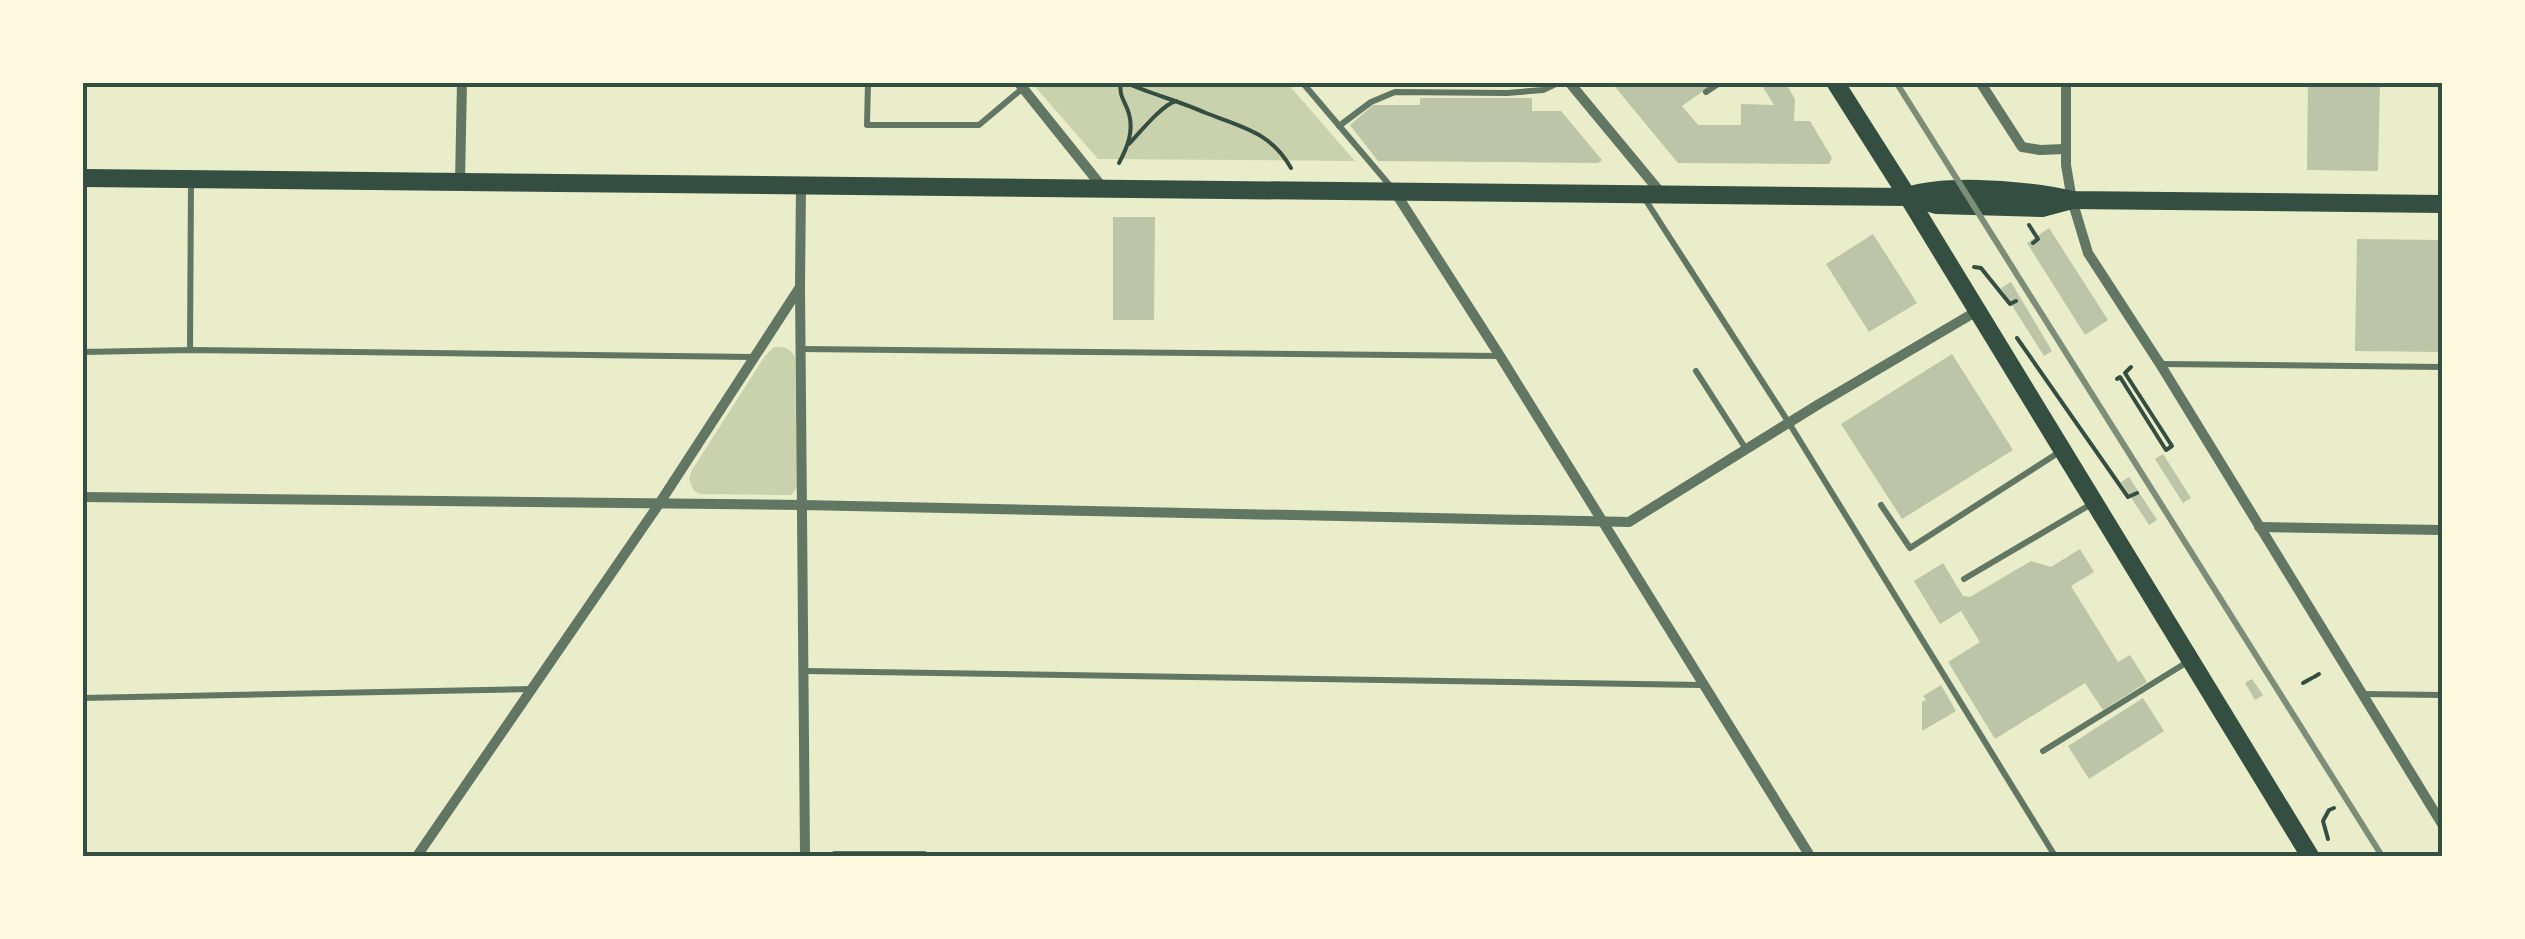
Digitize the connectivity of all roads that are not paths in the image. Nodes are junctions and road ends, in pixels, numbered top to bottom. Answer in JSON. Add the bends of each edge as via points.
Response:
{"nodes":[{"id":1,"x":462,"y":82,"type":"edge"},
{"id":2,"x":868,"y":82,"type":"edge"},
{"id":3,"x":1302,"y":82,"type":"edge"},
{"id":4,"x":1560,"y":82,"type":"edge"},
{"id":5,"x":1569,"y":82,"type":"edge"},
{"id":6,"x":1721,"y":82,"type":"edge"},
{"id":7,"x":1835,"y":82,"type":"edge"},
{"id":8,"x":1980,"y":82,"type":"edge"},
{"id":9,"x":2066,"y":82,"type":"edge"},
{"id":10,"x":1020,"y":85,"type":"edge"},
{"id":11,"x":1706,"y":92,"type":"dead end"},
{"id":12,"x":1340,"y":126,"type":"junction"},
{"id":13,"x":2065,"y":149,"type":"junction"},
{"id":14,"x":82,"y":178,"type":"edge"},
{"id":15,"x":191,"y":179,"type":"junction"},
{"id":16,"x":460,"y":182,"type":"junction"},
{"id":17,"x":801,"y":185,"type":"junction"},
{"id":18,"x":1104,"y":188,"type":"junction"},
{"id":19,"x":1395,"y":191,"type":"junction"},
{"id":20,"x":1641,"y":194,"type":"junction"},
{"id":21,"x":1662,"y":194,"type":"junction"},
{"id":22,"x":1908,"y":196,"type":"junction"},
{"id":23,"x":2072,"y":200,"type":"junction"},
{"id":24,"x":2442,"y":204,"type":"edge"},
{"id":25,"x":800,"y":287,"type":"junction"},
{"id":26,"x":1977,"y":311,"type":"junction"},
{"id":27,"x":800,"y":348,"type":"junction"},
{"id":28,"x":190,"y":350,"type":"junction"},
{"id":29,"x":82,"y":352,"type":"edge"},
{"id":30,"x":1500,"y":356,"type":"junction"},
{"id":31,"x":754,"y":357,"type":"junction"},
{"id":32,"x":2160,"y":364,"type":"junction"},
{"id":33,"x":2442,"y":367,"type":"edge"},
{"id":34,"x":1696,"y":371,"type":"dead end"},
{"id":35,"x":1789,"y":422,"type":"junction"},
{"id":36,"x":1746,"y":449,"type":"junction"},
{"id":37,"x":2062,"y":451,"type":"junction"},
{"id":38,"x":82,"y":497,"type":"edge"},
{"id":39,"x":2094,"y":502,"type":"junction"},
{"id":40,"x":659,"y":504,"type":"junction"},
{"id":41,"x":802,"y":505,"type":"junction"},
{"id":42,"x":1881,"y":505,"type":"dead end"},
{"id":43,"x":1602,"y":522,"type":"junction"},
{"id":44,"x":2259,"y":527,"type":"junction"},
{"id":45,"x":2442,"y":530,"type":"edge"},
{"id":46,"x":1964,"y":579,"type":"dead end"},
{"id":47,"x":2190,"y":660,"type":"junction"},
{"id":48,"x":803,"y":671,"type":"junction"},
{"id":49,"x":1704,"y":685,"type":"junction"},
{"id":50,"x":532,"y":689,"type":"junction"},
{"id":51,"x":2362,"y":694,"type":"junction"},
{"id":52,"x":2442,"y":695,"type":"edge"},
{"id":53,"x":82,"y":698,"type":"edge"},
{"id":54,"x":2043,"y":751,"type":"dead end"},
{"id":55,"x":2442,"y":824,"type":"edge"},
{"id":56,"x":416,"y":856,"type":"edge"},
{"id":57,"x":805,"y":856,"type":"edge"},
{"id":58,"x":835,"y":856,"type":"edge"},
{"id":59,"x":924,"y":856,"type":"edge"},
{"id":60,"x":1810,"y":856,"type":"edge"},
{"id":61,"x":2055,"y":856,"type":"edge"},
{"id":62,"x":2310,"y":856,"type":"edge"}],
"edges":[{"from":1,"to":16,"type":"street"},
{"from":2,"to":10,"type":"lane","via":[[867,125],[979,126]]},
{"from":3,"to":12,"type":"lane"},
{"from":4,"to":12,"type":"lane","via":[[1507,93],[1395,92]]},
{"from":5,"to":21,"type":"street"},
{"from":6,"to":11,"type":"lane"},
{"from":7,"to":22,"type":"main road"},
{"from":8,"to":13,"type":"street","via":[[2022,147]]},
{"from":9,"to":13,"type":"street"},
{"from":10,"to":18,"type":"street"},
{"from":12,"to":19,"type":"lane"},
{"from":13,"to":23,"type":"street"},
{"from":14,"to":15,"type":"main road"},
{"from":15,"to":16,"type":"main road"},
{"from":15,"to":28,"type":"lane"},
{"from":16,"to":17,"type":"main road"},
{"from":17,"to":18,"type":"main road"},
{"from":17,"to":25,"type":"street"},
{"from":18,"to":19,"type":"main road"},
{"from":19,"to":20,"type":"main road"},
{"from":19,"to":30,"type":"street"},
{"from":20,"to":21,"type":"main road"},
{"from":20,"to":35,"type":"lane"},
{"from":21,"to":22,"type":"main road"},
{"from":22,"to":23,"type":"main road","via":[[1937,206],[2042,208]]},
{"from":22,"to":26,"type":"main road"},
{"from":23,"to":24,"type":"main road"},
{"from":23,"to":32,"type":"street","via":[[2088,253]]},
{"from":25,"to":27,"type":"street"},
{"from":25,"to":31,"type":"street"},
{"from":26,"to":35,"type":"street"},
{"from":26,"to":37,"type":"main road"},
{"from":27,"to":30,"type":"lane"},
{"from":27,"to":41,"type":"street"},
{"from":28,"to":29,"type":"lane"},
{"from":28,"to":31,"type":"lane"},
{"from":30,"to":43,"type":"street"},
{"from":31,"to":40,"type":"street"},
{"from":32,"to":33,"type":"lane"},
{"from":32,"to":44,"type":"street"},
{"from":34,"to":36,"type":"lane"},
{"from":35,"to":36,"type":"street"},
{"from":35,"to":61,"type":"lane"},
{"from":36,"to":43,"type":"street","via":[[1629,522]]},
{"from":37,"to":39,"type":"main road"},
{"from":37,"to":42,"type":"lane","via":[[1910,548]]},
{"from":38,"to":40,"type":"street"},
{"from":39,"to":46,"type":"lane"},
{"from":39,"to":47,"type":"main road"},
{"from":40,"to":41,"type":"street"},
{"from":40,"to":50,"type":"street"},
{"from":41,"to":43,"type":"street"},
{"from":41,"to":48,"type":"street"},
{"from":43,"to":49,"type":"street"},
{"from":44,"to":45,"type":"street"},
{"from":44,"to":51,"type":"street"},
{"from":47,"to":54,"type":"lane"},
{"from":47,"to":62,"type":"main road"},
{"from":48,"to":49,"type":"lane"},
{"from":48,"to":57,"type":"street"},
{"from":49,"to":60,"type":"street"},
{"from":50,"to":53,"type":"lane"},
{"from":50,"to":56,"type":"street"},
{"from":51,"to":52,"type":"lane"},
{"from":51,"to":55,"type":"street"},
{"from":58,"to":59,"type":"street"}]}
